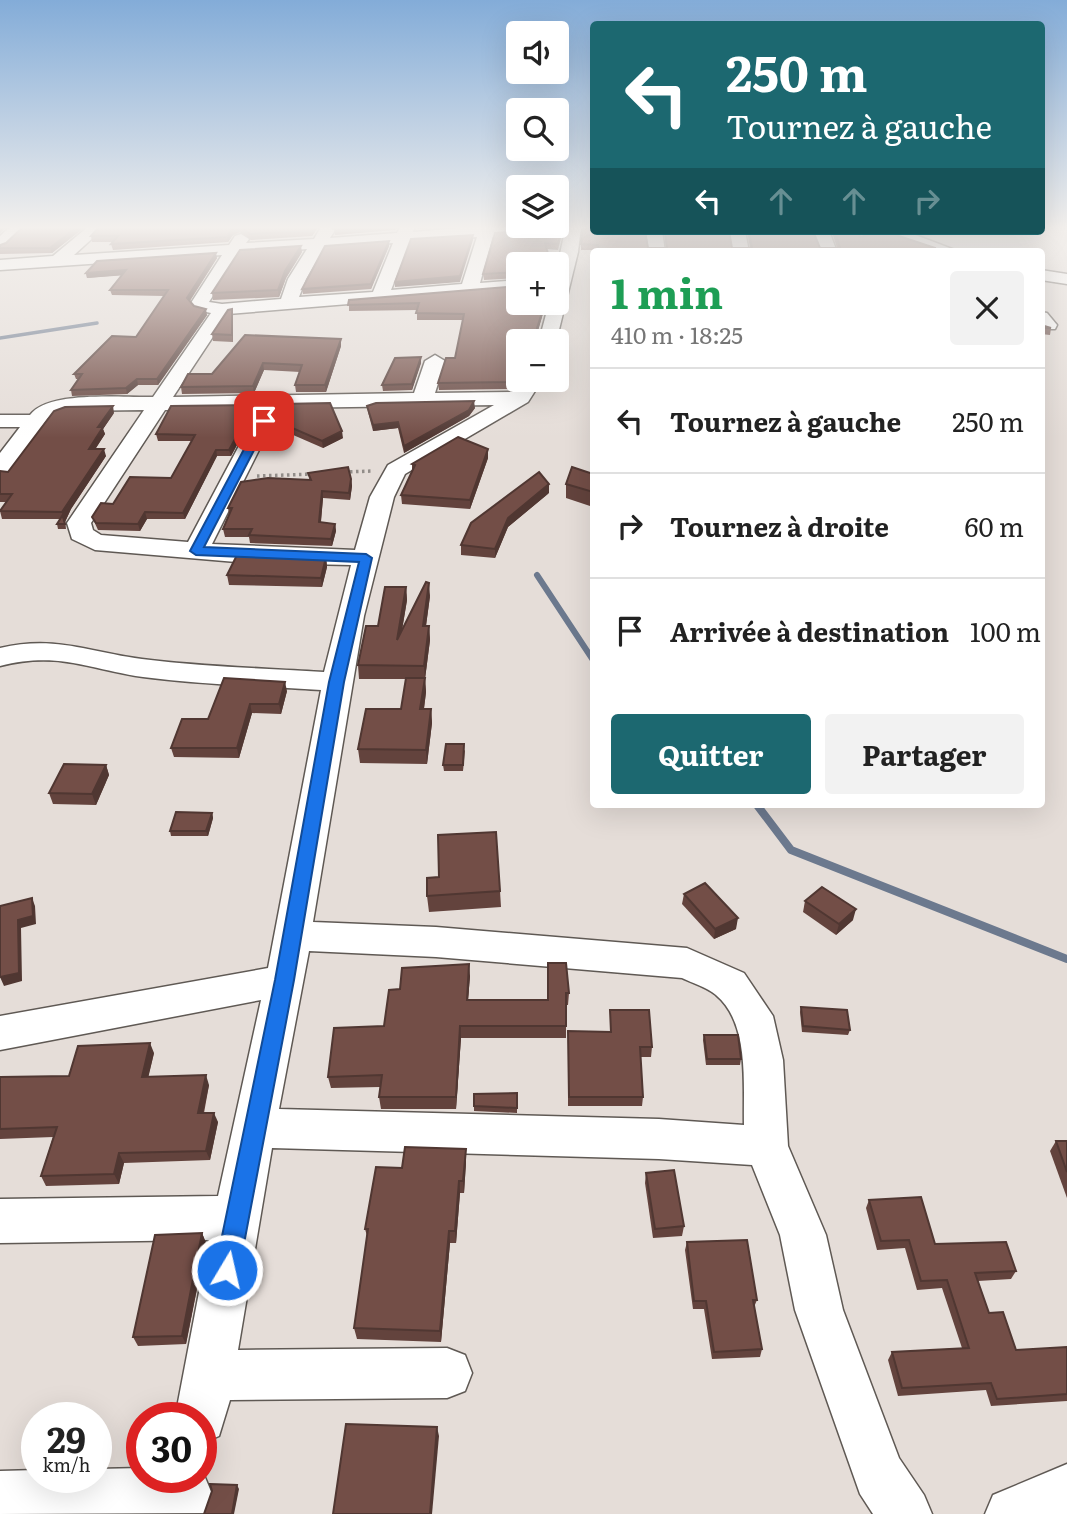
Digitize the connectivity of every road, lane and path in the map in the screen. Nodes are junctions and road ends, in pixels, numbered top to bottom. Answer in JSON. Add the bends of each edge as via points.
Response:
{"nodes":[{"id":1,"x":203,"y":297,"type":"edge"},
{"id":2,"x":291,"y":297,"type":"edge"},
{"id":3,"x":359,"y":297,"type":"edge"},
{"id":4,"x":289,"y":302,"type":"junction"},
{"id":5,"x":222,"y":309,"type":"junction"},
{"id":6,"x":435,"y":360,"type":"dead end"},
{"id":7,"x":506,"y":391,"type":"edge"},
{"id":8,"x":522,"y":392,"type":"edge"},
{"id":9,"x":423,"y":398,"type":"junction"},
{"id":10,"x":161,"y":403,"type":"junction"},
{"id":11,"x":272,"y":404,"type":"junction"},
{"id":12,"x":0,"y":421,"type":"edge"},
{"id":13,"x":35,"y":421,"type":"junction"},
{"id":14,"x":0,"y":468,"type":"edge"},
{"id":15,"x":396,"y":470,"type":"junction"},
{"id":16,"x":342,"y":472,"type":"edge"},
{"id":17,"x":315,"y":474,"type":"edge"},
{"id":18,"x":234,"y":477,"type":"junction"},
{"id":19,"x":196,"y":551,"type":"junction"},
{"id":20,"x":366,"y":558,"type":"junction"},
{"id":21,"x":0,"y":657,"type":"edge"},
{"id":22,"x":337,"y":682,"type":"junction"},
{"id":23,"x":291,"y":936,"type":"junction"},
{"id":24,"x":285,"y":980,"type":"junction"},
{"id":25,"x":0,"y":1033,"type":"edge"},
{"id":26,"x":253,"y":1128,"type":"junction"},
{"id":27,"x":766,"y":1146,"type":"junction"},
{"id":28,"x":236,"y":1218,"type":"junction"},
{"id":29,"x":0,"y":1220,"type":"edge"},
{"id":30,"x":447,"y":1373,"type":"dead end"},
{"id":31,"x":206,"y":1396,"type":"edge"},
{"id":32,"x":1067,"y":1491,"type":"edge"},
{"id":33,"x":185,"y":1495,"type":"edge"},
{"id":34,"x":0,"y":1498,"type":"edge"},
{"id":35,"x":905,"y":1514,"type":"edge"},
{"id":36,"x":1012,"y":1514,"type":"edge"}],
"edges":[{"from":1,"to":5,"type":"street","via":[[203,306]]},
{"from":2,"to":4,"type":"street"},
{"from":3,"to":4,"type":"street"},
{"from":4,"to":5,"type":"street"},
{"from":5,"to":10,"type":"street"},
{"from":6,"to":9,"type":"street"},
{"from":7,"to":9,"type":"street"},
{"from":8,"to":15,"type":"street"},
{"from":9,"to":11,"type":"street"},
{"from":10,"to":11,"type":"street"},
{"from":10,"to":13,"type":"street","via":[[63,405]]},
{"from":10,"to":19,"type":"street","via":[[79,523],[82,534],[95,542]]},
{"from":11,"to":18,"type":"street"},
{"from":12,"to":13,"type":"street"},
{"from":13,"to":14,"type":"street"},
{"from":15,"to":16,"type":"path"},
{"from":15,"to":20,"type":"street","via":[[382,497]]},
{"from":17,"to":18,"type":"path"},
{"from":18,"to":19,"type":"street"},
{"from":19,"to":20,"type":"street"},
{"from":20,"to":22,"type":"street"},
{"from":21,"to":22,"type":"street","via":[[55,648],[142,668]]},
{"from":22,"to":23,"type":"street"},
{"from":23,"to":24,"type":"street"},
{"from":23,"to":27,"type":"street","via":[[687,963],[730,984],[753,1016],[763,1060]]},
{"from":24,"to":25,"type":"street"},
{"from":24,"to":26,"type":"street"},
{"from":26,"to":27,"type":"street"},
{"from":26,"to":28,"type":"street"},
{"from":27,"to":35,"type":"street","via":[[803,1235],[819,1310],[879,1475]]},
{"from":28,"to":29,"type":"street"},
{"from":28,"to":31,"type":"street"},
{"from":30,"to":31,"type":"street"},
{"from":32,"to":36,"type":"street"},
{"from":33,"to":34,"type":"street"}]}
